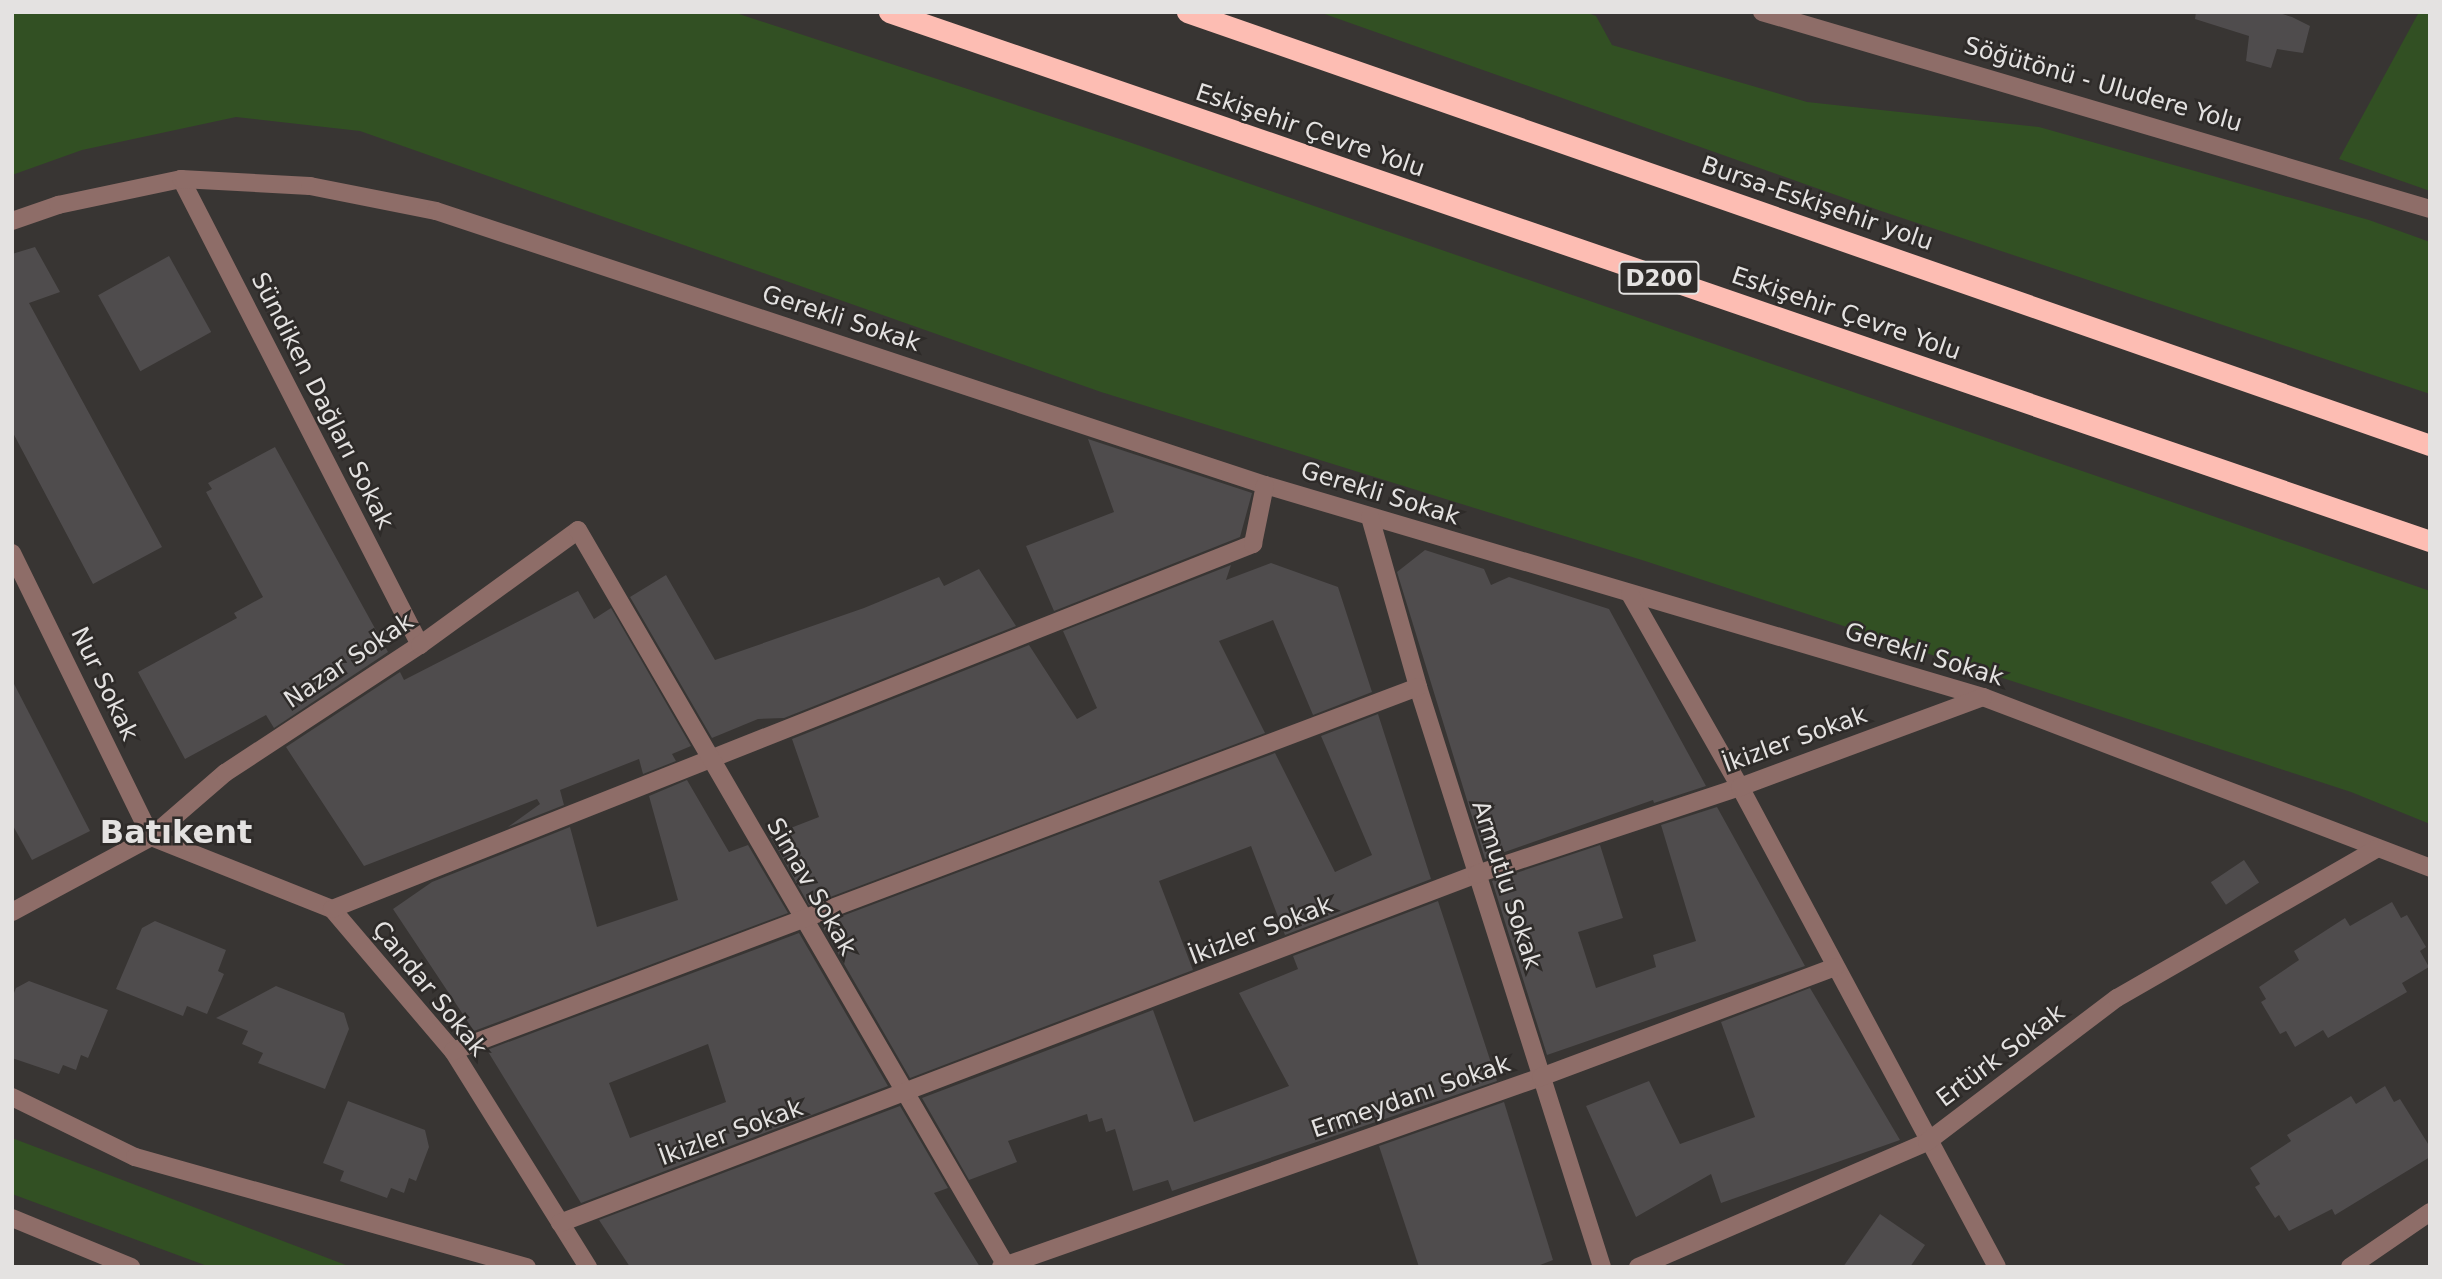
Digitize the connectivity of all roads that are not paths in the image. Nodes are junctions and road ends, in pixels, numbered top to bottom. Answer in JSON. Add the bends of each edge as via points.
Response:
{"nodes":[{"id":1,"x":889,"y":12,"type":"edge"},
{"id":2,"x":1187,"y":12,"type":"edge"},
{"id":3,"x":1762,"y":12,"type":"edge"},
{"id":4,"x":181,"y":179,"type":"junction"},
{"id":5,"x":2430,"y":209,"type":"edge"},
{"id":6,"x":12,"y":221,"type":"edge"},
{"id":7,"x":2430,"y":444,"type":"edge"},
{"id":8,"x":1265,"y":485,"type":"junction"},
{"id":9,"x":1370,"y":517,"type":"junction"},
{"id":10,"x":578,"y":530,"type":"joint"},
{"id":11,"x":2430,"y":541,"type":"edge"},
{"id":12,"x":12,"y":553,"type":"edge"},
{"id":13,"x":1630,"y":594,"type":"junction"},
{"id":14,"x":419,"y":645,"type":"junction"},
{"id":15,"x":1418,"y":687,"type":"junction"},
{"id":16,"x":1983,"y":697,"type":"junction"},
{"id":17,"x":708,"y":758,"type":"junction"},
{"id":18,"x":1740,"y":787,"type":"junction"},
{"id":19,"x":151,"y":837,"type":"junction"},
{"id":20,"x":2376,"y":849,"type":"junction"},
{"id":21,"x":2430,"y":868,"type":"edge"},
{"id":22,"x":1477,"y":874,"type":"junction"},
{"id":23,"x":332,"y":909,"type":"junction"},
{"id":24,"x":12,"y":912,"type":"edge"},
{"id":25,"x":803,"y":922,"type":"junction"},
{"id":26,"x":1835,"y":967,"type":"junction"},
{"id":27,"x":453,"y":1051,"type":"junction"},
{"id":28,"x":1541,"y":1077,"type":"junction"},
{"id":29,"x":905,"y":1094,"type":"junction"},
{"id":30,"x":12,"y":1097,"type":"edge"},
{"id":31,"x":1927,"y":1142,"type":"junction"},
{"id":32,"x":2430,"y":1212,"type":"edge"},
{"id":33,"x":12,"y":1218,"type":"edge"},
{"id":34,"x":561,"y":1223,"type":"junction"},
{"id":35,"x":1004,"y":1266,"type":"edge"},
{"id":36,"x":131,"y":1267,"type":"edge"},
{"id":37,"x":527,"y":1267,"type":"edge"},
{"id":38,"x":588,"y":1267,"type":"edge"},
{"id":39,"x":1602,"y":1267,"type":"edge"},
{"id":40,"x":1638,"y":1267,"type":"edge"},
{"id":41,"x":1997,"y":1267,"type":"edge"},
{"id":42,"x":2350,"y":1267,"type":"edge"}],
"edges":[{"from":1,"to":11,"type":"highway","name":"Eskişehir Çevre Yolu","number":"D200"},
{"from":2,"to":7,"type":"highway","name":"Bursa-Eskişehir yolu"},
{"from":3,"to":5,"type":"street","name":"Söğütönü - Uludere Yolu","via":[[2366,186]]},
{"from":4,"to":6,"type":"street","name":"Gerekli Sokak","via":[[58,205]]},
{"from":4,"to":8,"type":"street","name":"Gerekli Sokak","via":[[310,186],[436,211]]},
{"from":4,"to":14,"type":"street","name":"Sündiken Dağları Sokak"},
{"from":8,"to":9,"type":"street","name":"Gerekli Sokak"},
{"from":8,"to":17,"type":"street","via":[[1253,544]]},
{"from":9,"to":13,"type":"street","name":"Gerekli Sokak"},
{"from":9,"to":15,"type":"street","name":"Armutlu Sokak"},
{"from":10,"to":14,"type":"street","name":"Nazar Sokak"},
{"from":10,"to":17,"type":"street","name":"Simav Sokak"},
{"from":12,"to":19,"type":"street","name":"Nur Sokak"},
{"from":13,"to":16,"type":"street","name":"Gerekli Sokak"},
{"from":13,"to":18,"type":"street"},
{"from":14,"to":19,"type":"street","name":"Nazar Sokak","via":[[225,773]]},
{"from":15,"to":22,"type":"street","name":"Armutlu Sokak"},
{"from":15,"to":25,"type":"street"},
{"from":16,"to":18,"type":"street","name":"İkizler Sokak"},
{"from":16,"to":20,"type":"street","name":"Gerekli Sokak"},
{"from":17,"to":23,"type":"street"},
{"from":17,"to":25,"type":"street","name":"Simav Sokak"},
{"from":18,"to":22,"type":"street","name":"İkizler Sokak"},
{"from":18,"to":26,"type":"street"},
{"from":19,"to":23,"type":"street","name":"Çandar Sokak"},
{"from":19,"to":24,"type":"street","name":"Nazar Sokak"},
{"from":20,"to":21,"type":"street","name":"Gerekli Sokak"},
{"from":20,"to":31,"type":"street","name":"Ertürk Sokak","via":[[2117,998]]},
{"from":22,"to":28,"type":"street","name":"Armutlu Sokak"},
{"from":22,"to":29,"type":"street","name":"İkizler Sokak"},
{"from":23,"to":27,"type":"street","name":"Çandar Sokak"},
{"from":25,"to":27,"type":"street"},
{"from":25,"to":29,"type":"street","name":"Simav Sokak"},
{"from":26,"to":28,"type":"street","name":"Ermeydanı Sokak"},
{"from":26,"to":31,"type":"street"},
{"from":27,"to":34,"type":"street","name":"Çandar Sokak"},
{"from":28,"to":35,"type":"street","name":"Ermeydanı Sokak"},
{"from":28,"to":39,"type":"street","name":"Armutlu Sokak"},
{"from":29,"to":34,"type":"street","name":"İkizler Sokak"},
{"from":29,"to":35,"type":"street","name":"Simav Sokak"},
{"from":30,"to":37,"type":"street","via":[[135,1157]]},
{"from":31,"to":40,"type":"street","name":"Ertürk Sokak"},
{"from":31,"to":41,"type":"street"},
{"from":32,"to":42,"type":"street"},
{"from":33,"to":36,"type":"street"},
{"from":34,"to":38,"type":"street","name":"Çandar Sokak"}]}
